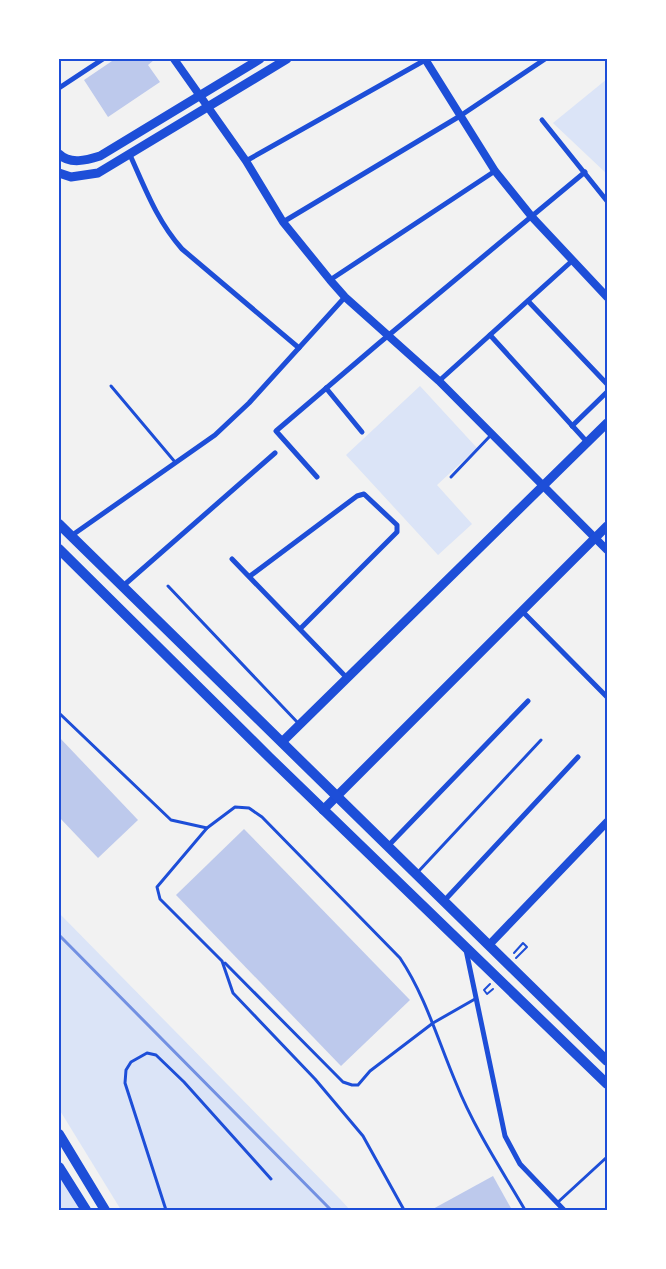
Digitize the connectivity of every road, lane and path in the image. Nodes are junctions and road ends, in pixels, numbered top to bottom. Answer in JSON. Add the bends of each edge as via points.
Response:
{"nodes":[{"id":1,"x":103,"y":59,"type":"edge"},
{"id":2,"x":174,"y":59,"type":"edge"},
{"id":3,"x":260,"y":59,"type":"edge"},
{"id":4,"x":287,"y":59,"type":"edge"},
{"id":5,"x":426,"y":59,"type":"edge"},
{"id":6,"x":545,"y":59,"type":"edge"},
{"id":7,"x":59,"y":88,"type":"edge"},
{"id":8,"x":199,"y":95,"type":"junction"},
{"id":9,"x":208,"y":108,"type":"junction"},
{"id":10,"x":460,"y":116,"type":"junction"},
{"id":11,"x":542,"y":120,"type":"dead end"},
{"id":12,"x":59,"y":154,"type":"edge"},
{"id":13,"x":130,"y":155,"type":"junction"},
{"id":14,"x":246,"y":161,"type":"junction"},
{"id":15,"x":495,"y":171,"type":"junction"},
{"id":16,"x":585,"y":172,"type":"junction"},
{"id":17,"x":59,"y":174,"type":"edge"},
{"id":18,"x":607,"y":200,"type":"edge"},
{"id":19,"x":532,"y":217,"type":"junction"},
{"id":20,"x":283,"y":222,"type":"junction"},
{"id":21,"x":573,"y":260,"type":"junction"},
{"id":22,"x":330,"y":280,"type":"junction"},
{"id":23,"x":345,"y":297,"type":"junction"},
{"id":24,"x":607,"y":297,"type":"edge"},
{"id":25,"x":528,"y":301,"type":"junction"},
{"id":26,"x":389,"y":334,"type":"junction"},
{"id":27,"x":490,"y":335,"type":"junction"},
{"id":28,"x":299,"y":348,"type":"junction"},
{"id":29,"x":438,"y":381,"type":"junction"},
{"id":30,"x":607,"y":384,"type":"edge"},
{"id":31,"x":111,"y":386,"type":"dead end"},
{"id":32,"x":326,"y":388,"type":"junction"},
{"id":33,"x":607,"y":392,"type":"edge"},
{"id":34,"x":572,"y":426,"type":"junction"},
{"id":35,"x":605,"y":428,"type":"edge"},
{"id":36,"x":362,"y":432,"type":"dead end"},
{"id":37,"x":491,"y":435,"type":"junction"},
{"id":38,"x":587,"y":442,"type":"junction"},
{"id":39,"x":275,"y":453,"type":"dead end"},
{"id":40,"x":175,"y":462,"type":"junction"},
{"id":41,"x":317,"y":477,"type":"dead end"},
{"id":42,"x":451,"y":477,"type":"dead end"},
{"id":43,"x":543,"y":485,"type":"junction"},
{"id":44,"x":59,"y":524,"type":"edge"},
{"id":45,"x":607,"y":526,"type":"edge"},
{"id":46,"x":71,"y":536,"type":"junction"},
{"id":47,"x":595,"y":538,"type":"junction"},
{"id":48,"x":59,"y":549,"type":"edge"},
{"id":49,"x":607,"y":550,"type":"edge"},
{"id":50,"x":232,"y":559,"type":"dead end"},
{"id":51,"x":250,"y":576,"type":"junction"},
{"id":52,"x":122,"y":586,"type":"junction"},
{"id":53,"x":168,"y":586,"type":"dead end"},
{"id":54,"x":522,"y":611,"type":"junction"},
{"id":55,"x":301,"y":628,"type":"junction"},
{"id":56,"x":347,"y":678,"type":"junction"},
{"id":57,"x":607,"y":698,"type":"edge"},
{"id":58,"x":528,"y":701,"type":"dead end"},
{"id":59,"x":59,"y":713,"type":"edge"},
{"id":60,"x":299,"y":725,"type":"junction"},
{"id":61,"x":541,"y":740,"type":"dead end"},
{"id":62,"x":282,"y":742,"type":"junction"},
{"id":63,"x":578,"y":757,"type":"dead end"},
{"id":64,"x":337,"y":796,"type":"junction"},
{"id":65,"x":323,"y":810,"type":"junction"},
{"id":66,"x":607,"y":822,"type":"edge"},
{"id":67,"x":207,"y":828,"type":"junction"},
{"id":68,"x":388,"y":846,"type":"junction"},
{"id":69,"x":416,"y":874,"type":"junction"},
{"id":70,"x":444,"y":900,"type":"junction"},
{"id":71,"x":489,"y":945,"type":"junction"},
{"id":72,"x":527,"y":947,"type":"dead end"},
{"id":73,"x":465,"y":948,"type":"junction"},
{"id":74,"x":514,"y":952,"type":"dead end"},
{"id":75,"x":222,"y":961,"type":"junction"},
{"id":76,"x":494,"y":987,"type":"dead end"},
{"id":77,"x":484,"y":990,"type":"dead end"},
{"id":78,"x":475,"y":999,"type":"junction"},
{"id":79,"x":433,"y":1023,"type":"junction"},
{"id":80,"x":606,"y":1057,"type":"edge"},
{"id":81,"x":607,"y":1084,"type":"edge"},
{"id":82,"x":59,"y":1134,"type":"edge"},
{"id":83,"x":607,"y":1157,"type":"edge"},
{"id":84,"x":59,"y":1167,"type":"edge"},
{"id":85,"x":271,"y":1179,"type":"dead end"},
{"id":86,"x":557,"y":1203,"type":"junction"},
{"id":87,"x":86,"y":1210,"type":"edge"},
{"id":88,"x":105,"y":1210,"type":"edge"},
{"id":89,"x":166,"y":1210,"type":"edge"},
{"id":90,"x":404,"y":1210,"type":"edge"},
{"id":91,"x":525,"y":1210,"type":"edge"},
{"id":92,"x":564,"y":1210,"type":"edge"}],
"edges":[{"from":1,"to":7,"type":"street"},
{"from":2,"to":8,"type":"street"},
{"from":3,"to":8,"type":"main road"},
{"from":4,"to":9,"type":"main road"},
{"from":5,"to":10,"type":"street"},
{"from":5,"to":14,"type":"street"},
{"from":6,"to":10,"type":"street"},
{"from":8,"to":9,"type":"street"},
{"from":8,"to":12,"type":"main road","via":[[100,156],[74,161]]},
{"from":9,"to":13,"type":"main road"},
{"from":9,"to":14,"type":"street"},
{"from":10,"to":15,"type":"street"},
{"from":10,"to":20,"type":"street"},
{"from":11,"to":16,"type":"street"},
{"from":13,"to":17,"type":"main road","via":[[98,173],[71,177]]},
{"from":13,"to":28,"type":"street","via":[[153,207],[182,249]]},
{"from":14,"to":20,"type":"street"},
{"from":15,"to":19,"type":"street"},
{"from":15,"to":22,"type":"street"},
{"from":16,"to":18,"type":"street"},
{"from":16,"to":19,"type":"street"},
{"from":19,"to":21,"type":"street"},
{"from":19,"to":26,"type":"street"},
{"from":20,"to":22,"type":"street"},
{"from":21,"to":24,"type":"street"},
{"from":21,"to":25,"type":"street"},
{"from":22,"to":23,"type":"street"},
{"from":23,"to":26,"type":"street"},
{"from":23,"to":28,"type":"street"},
{"from":25,"to":27,"type":"street"},
{"from":25,"to":30,"type":"street"},
{"from":26,"to":29,"type":"street"},
{"from":26,"to":32,"type":"street"},
{"from":27,"to":29,"type":"street"},
{"from":27,"to":34,"type":"street"},
{"from":28,"to":40,"type":"street","via":[[215,435]]},
{"from":29,"to":37,"type":"street"},
{"from":31,"to":40,"type":"lane"},
{"from":32,"to":36,"type":"street"},
{"from":32,"to":41,"type":"street","via":[[276,431]]},
{"from":33,"to":34,"type":"street"},
{"from":34,"to":38,"type":"street"},
{"from":35,"to":38,"type":"main road"},
{"from":37,"to":42,"type":"lane"},
{"from":37,"to":43,"type":"street"},
{"from":38,"to":43,"type":"main road"},
{"from":39,"to":52,"type":"street"},
{"from":40,"to":46,"type":"street"},
{"from":43,"to":47,"type":"street"},
{"from":43,"to":56,"type":"main road"},
{"from":44,"to":46,"type":"main road"},
{"from":45,"to":47,"type":"main road"},
{"from":46,"to":52,"type":"main road"},
{"from":47,"to":49,"type":"street"},
{"from":47,"to":54,"type":"main road"},
{"from":48,"to":65,"type":"main road"},
{"from":50,"to":51,"type":"street"},
{"from":51,"to":55,"type":"street"},
{"from":51,"to":55,"type":"street","via":[[357,496],[364,494],[397,525],[397,532]]},
{"from":52,"to":62,"type":"main road"},
{"from":53,"to":60,"type":"lane"},
{"from":54,"to":57,"type":"street"},
{"from":54,"to":64,"type":"main road"},
{"from":55,"to":56,"type":"street"},
{"from":56,"to":60,"type":"main road"},
{"from":58,"to":68,"type":"street"},
{"from":59,"to":67,"type":"lane","via":[[171,820]]},
{"from":60,"to":62,"type":"main road"},
{"from":61,"to":69,"type":"lane"},
{"from":62,"to":64,"type":"main road"},
{"from":63,"to":70,"type":"street"},
{"from":64,"to":65,"type":"main road"},
{"from":64,"to":68,"type":"main road"},
{"from":65,"to":73,"type":"main road"},
{"from":66,"to":71,"type":"street"},
{"from":67,"to":75,"type":"lane","via":[[157,887],[160,899]]},
{"from":67,"to":79,"type":"lane","via":[[235,807],[249,808],[262,817],[400,958],[414,979]]},
{"from":68,"to":69,"type":"main road"},
{"from":69,"to":70,"type":"main road"},
{"from":70,"to":71,"type":"main road"},
{"from":71,"to":80,"type":"main road"},
{"from":72,"to":74,"type":"path","via":[[523,943]]},
{"from":73,"to":78,"type":"street"},
{"from":73,"to":81,"type":"main road"},
{"from":75,"to":79,"type":"lane","via":[[343,1082],[352,1086]]},
{"from":75,"to":90,"type":"lane","via":[[234,993],[363,1136]]},
{"from":76,"to":77,"type":"path","via":[[487,994]]},
{"from":78,"to":79,"type":"lane"},
{"from":78,"to":86,"type":"street","via":[[505,1136],[520,1164]]},
{"from":79,"to":91,"type":"lane","via":[[456,1085]]},
{"from":82,"to":88,"type":"main road"},
{"from":83,"to":86,"type":"lane"},
{"from":84,"to":87,"type":"main road"},
{"from":85,"to":89,"type":"lane","via":[[184,1082],[156,1054],[147,1053],[131,1062],[126,1070],[125,1083]]},
{"from":86,"to":92,"type":"street"}]}
